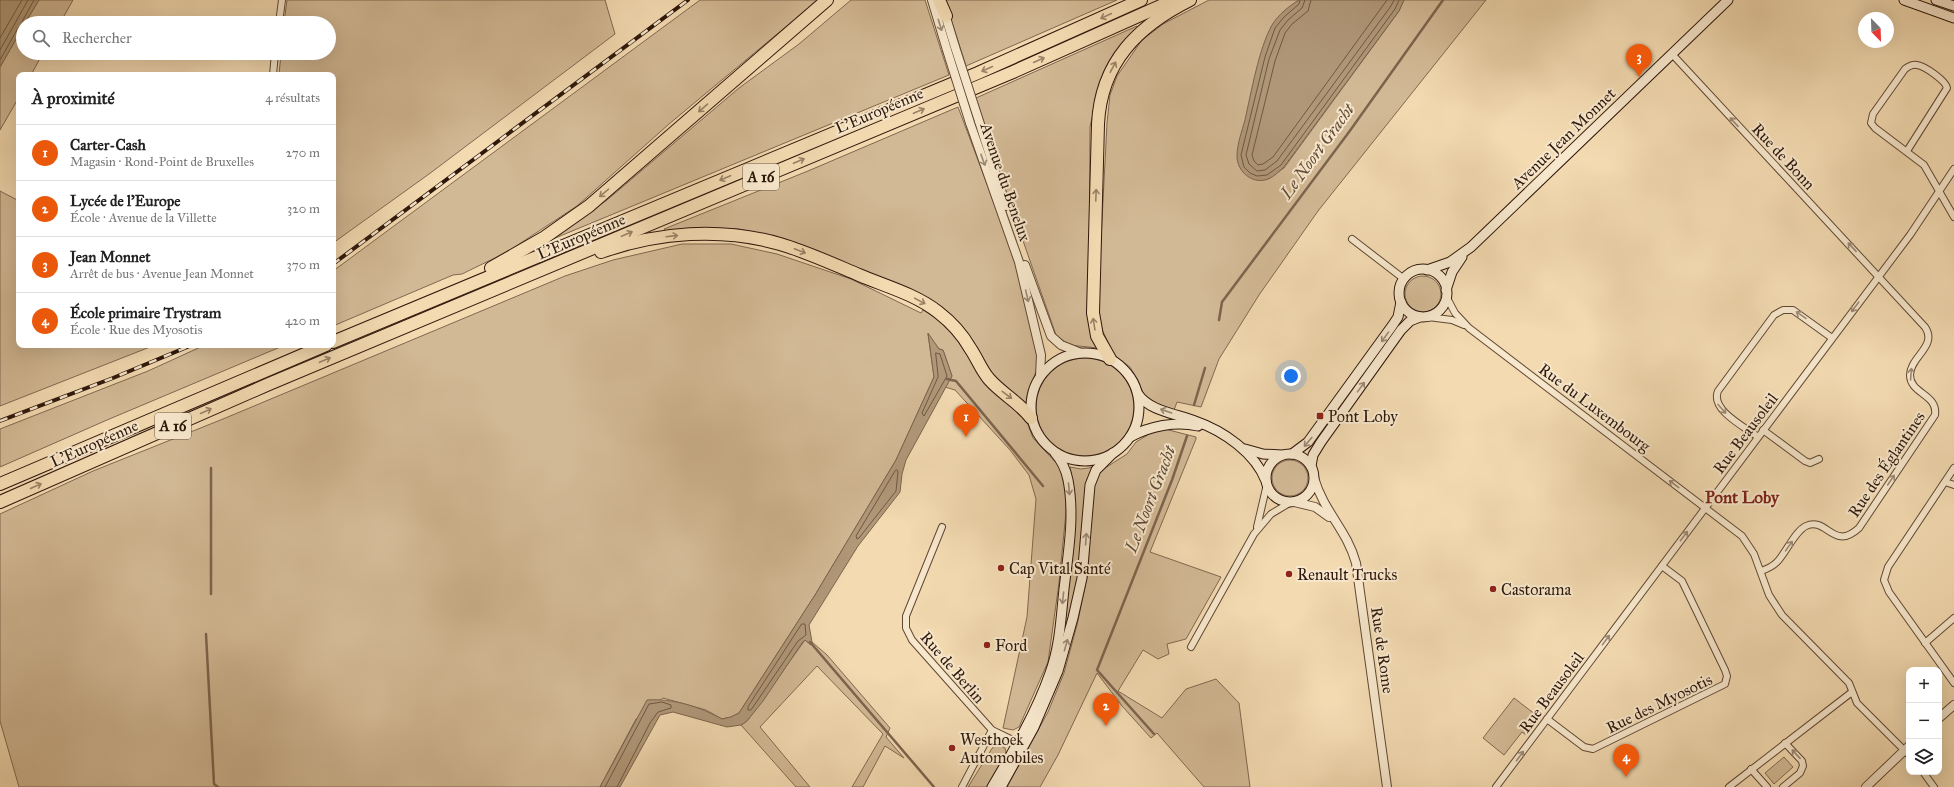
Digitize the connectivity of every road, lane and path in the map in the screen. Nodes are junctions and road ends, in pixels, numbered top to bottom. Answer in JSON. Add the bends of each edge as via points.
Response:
{"nodes":[{"id":1,"x":282,"y":0,"type":"edge"},
{"id":2,"x":827,"y":0,"type":"edge"},
{"id":3,"x":837,"y":0,"type":"edge"},
{"id":4,"x":932,"y":0,"type":"edge"},
{"id":5,"x":940,"y":0,"type":"edge"},
{"id":6,"x":1141,"y":0,"type":"edge"},
{"id":7,"x":1174,"y":0,"type":"edge"},
{"id":8,"x":1190,"y":0,"type":"edge"},
{"id":9,"x":1728,"y":0,"type":"edge"},
{"id":10,"x":1904,"y":0,"type":"edge"},
{"id":11,"x":1936,"y":0,"type":"edge"},
{"id":12,"x":1954,"y":6,"type":"edge"},
{"id":13,"x":280,"y":16,"type":"edge"},
{"id":14,"x":946,"y":16,"type":"joint"},
{"id":15,"x":1954,"y":18,"type":"edge"},
{"id":16,"x":951,"y":49,"type":"junction"},
{"id":17,"x":1672,"y":54,"type":"junction"},
{"id":18,"x":274,"y":60,"type":"edge"},
{"id":19,"x":273,"y":72,"type":"edge"},
{"id":20,"x":718,"y":94,"type":"junction"},
{"id":21,"x":974,"y":122,"type":"junction"},
{"id":22,"x":1907,"y":151,"type":"junction"},
{"id":23,"x":1954,"y":169,"type":"edge"},
{"id":24,"x":1939,"y":190,"type":"junction"},
{"id":25,"x":1954,"y":217,"type":"edge"},
{"id":26,"x":1352,"y":240,"type":"dead end"},
{"id":27,"x":1471,"y":247,"type":"junction"},
{"id":28,"x":1427,"y":270,"type":"junction"},
{"id":29,"x":1878,"y":276,"type":"junction"},
{"id":30,"x":1404,"y":279,"type":"junction"},
{"id":31,"x":1446,"y":293,"type":"junction"},
{"id":32,"x":1401,"y":302,"type":"junction"},
{"id":33,"x":1424,"y":317,"type":"junction"},
{"id":34,"x":1468,"y":328,"type":"junction"},
{"id":35,"x":1832,"y":338,"type":"junction"},
{"id":36,"x":336,"y":340,"type":"edge"},
{"id":37,"x":336,"y":340,"type":"edge"},
{"id":38,"x":314,"y":348,"type":"edge"},
{"id":39,"x":319,"y":348,"type":"edge"},
{"id":40,"x":346,"y":351,"type":"junction"},
{"id":41,"x":1081,"y":353,"type":"junction"},
{"id":42,"x":1110,"y":359,"type":"junction"},
{"id":43,"x":262,"y":372,"type":"junction"},
{"id":44,"x":1040,"y":376,"type":"junction"},
{"id":45,"x":1136,"y":391,"type":"junction"},
{"id":46,"x":1031,"y":418,"type":"junction"},
{"id":47,"x":1215,"y":430,"type":"junction"},
{"id":48,"x":1763,"y":430,"type":"junction"},
{"id":49,"x":1758,"y":436,"type":"junction"},
{"id":50,"x":1130,"y":437,"type":"junction"},
{"id":51,"x":1239,"y":446,"type":"junction"},
{"id":52,"x":1056,"y":453,"type":"junction"},
{"id":53,"x":1113,"y":454,"type":"junction"},
{"id":54,"x":1288,"y":455,"type":"junction"},
{"id":55,"x":1819,"y":460,"type":"dead end"},
{"id":56,"x":1311,"y":466,"type":"junction"},
{"id":57,"x":1954,"y":468,"type":"edge"},
{"id":58,"x":1314,"y":478,"type":"junction"},
{"id":59,"x":1945,"y":482,"type":"junction"},
{"id":60,"x":1267,"y":483,"type":"junction"},
{"id":61,"x":0,"y":484,"type":"edge"},
{"id":62,"x":1954,"y":485,"type":"edge"},
{"id":63,"x":0,"y":502,"type":"edge"},
{"id":64,"x":1292,"y":502,"type":"junction"},
{"id":65,"x":1705,"y":507,"type":"junction"},
{"id":66,"x":1336,"y":522,"type":"junction"},
{"id":67,"x":942,"y":527,"type":"dead end"},
{"id":68,"x":1254,"y":534,"type":"junction"},
{"id":69,"x":1662,"y":566,"type":"junction"},
{"id":70,"x":1761,"y":572,"type":"junction"},
{"id":71,"x":1954,"y":618,"type":"edge"},
{"id":72,"x":1925,"y":643,"type":"junction"},
{"id":73,"x":1191,"y":647,"type":"dead end"},
{"id":74,"x":1954,"y":683,"type":"edge"},
{"id":75,"x":1852,"y":692,"type":"junction"},
{"id":76,"x":1954,"y":705,"type":"edge"},
{"id":77,"x":1942,"y":715,"type":"edge"},
{"id":78,"x":1547,"y":719,"type":"junction"},
{"id":79,"x":992,"y":730,"type":"junction"},
{"id":80,"x":1785,"y":743,"type":"junction"},
{"id":81,"x":1021,"y":744,"type":"junction"},
{"id":82,"x":1906,"y":749,"type":"edge"},
{"id":83,"x":1906,"y":751,"type":"edge"},
{"id":84,"x":1751,"y":769,"type":"junction"},
{"id":85,"x":1925,"y":775,"type":"edge"},
{"id":86,"x":962,"y":787,"type":"edge"},
{"id":87,"x":992,"y":787,"type":"edge"},
{"id":88,"x":1001,"y":787,"type":"edge"},
{"id":89,"x":1387,"y":787,"type":"edge"},
{"id":90,"x":1496,"y":787,"type":"edge"},
{"id":91,"x":1729,"y":787,"type":"edge"},
{"id":92,"x":1767,"y":787,"type":"edge"},
{"id":93,"x":1783,"y":787,"type":"edge"},
{"id":94,"x":1866,"y":787,"type":"edge"},
{"id":95,"x":1934,"y":787,"type":"edge"}],
"edges":[{"from":1,"to":13,"type":"street"},
{"from":2,"to":20,"type":"highway"},
{"from":3,"to":20,"type":"highway","via":[[791,39]]},
{"from":4,"to":16,"type":"street","name":"Avenue du Benelux","one_way":true},
{"from":5,"to":14,"type":"highway"},
{"from":6,"to":37,"type":"highway","name":"L'Européenne","number":"A 16","one_way":true,"via":[[978,73]]},
{"from":40,"to":7,"type":"highway","name":"L'Européenne","number":"A 16","one_way":true,"via":[[1013,72]]},
{"from":42,"to":8,"type":"highway","one_way":true,"via":[[1097,336],[1093,313],[1100,103],[1111,70],[1133,39],[1161,16]]},
{"from":9,"to":17,"type":"main road","name":"Avenue Jean Monnet"},
{"from":10,"to":15,"type":"main road"},
{"from":11,"to":12,"type":"main road"},
{"from":14,"to":16,"type":"street","name":"Avenue du Benelux"},
{"from":16,"to":21,"type":"street","name":"Avenue du Benelux","bridge":true},
{"from":17,"to":27,"type":"main road","name":"Avenue Jean Monnet"},
{"from":29,"to":17,"type":"street","name":"Rue de Bonn","one_way":true},
{"from":18,"to":19,"type":"street"},
{"from":20,"to":36,"type":"highway","one_way":true,"via":[[589,206],[545,237],[484,272]]},
{"from":21,"to":41,"type":"street","name":"Avenue du Benelux","via":[[1049,331],[1057,342]]},
{"from":21,"to":44,"type":"street","name":"Avenue du Benelux","one_way":true,"via":[[1019,262],[1041,355]]},
{"from":22,"to":22,"type":"street","via":[[1875,128],[1871,120],[1905,69],[1917,65],[1944,82],[1947,88]]},
{"from":22,"to":24,"type":"street","via":[[1924,165]]},
{"from":23,"to":24,"type":"street","name":"Rue Beausoleil"},
{"from":24,"to":25,"type":"street"},
{"from":24,"to":29,"type":"street","name":"Rue Beausoleil","via":[[1914,229]]},
{"from":26,"to":30,"type":"street"},
{"from":27,"to":28,"type":"main road","name":"Avenue Jean Monnet","via":[[1450,262]]},
{"from":27,"to":31,"type":"main road","name":"Avenue Jean Monnet","via":[[1454,269]]},
{"from":28,"to":30,"type":"main road","via":[[1413,271]]},
{"from":28,"to":31,"type":"main road","via":[[1440,276]]},
{"from":29,"to":35,"type":"street","name":"Rue Beausoleil","one_way":true},
{"from":70,"to":29,"type":"street","name":"Rue des Églantines","one_way":true,"via":[[1778,561],[1800,530],[1806,526],[1818,525],[1840,537],[1846,537],[1855,531],[1935,415],[1932,402],[1916,389],[1910,378],[1911,368],[1927,343],[1928,331]]},
{"from":30,"to":32,"type":"main road","via":[[1399,291]]},
{"from":31,"to":33,"type":"main road","via":[[1440,310]]},
{"from":31,"to":34,"type":"street","name":"Rue du Luxembourg","via":[[1455,313]]},
{"from":32,"to":33,"type":"main road","via":[[1408,312]]},
{"from":32,"to":54,"type":"main road","one_way":true,"via":[[1398,317],[1308,442]]},
{"from":33,"to":34,"type":"street","name":"Rue du Luxembourg","via":[[1452,320]]},
{"from":56,"to":33,"type":"main road","one_way":true,"via":[[1312,458],[1321,442],[1401,330],[1410,321]]},
{"from":65,"to":34,"type":"street","name":"Rue du Luxembourg","one_way":true},
{"from":35,"to":48,"type":"street","name":"Rue Beausoleil"},
{"from":35,"to":49,"type":"street","one_way":true,"via":[[1793,310],[1783,310],[1774,315],[1718,391],[1717,396],[1717,403],[1722,410]]},
{"from":38,"to":43,"type":"highway"},
{"from":39,"to":43,"type":"highway","name":"L'Européenne","number":"A 16"},
{"from":40,"to":46,"type":"highway","one_way":true,"via":[[474,304],[606,250],[674,236],[731,235],[791,248],[900,291],[928,305],[947,319],[962,336],[991,381],[1021,405]]},
{"from":63,"to":40,"type":"highway","name":"L'Européenne","number":"A 16","one_way":true},
{"from":41,"to":42,"type":"main road","via":[[1096,354]]},
{"from":41,"to":44,"type":"main road","via":[[1057,361]]},
{"from":42,"to":45,"type":"main road","via":[[1127,374]]},
{"from":43,"to":61,"type":"highway","name":"L'Européenne","number":"A 16"},
{"from":44,"to":46,"type":"main road","via":[[1032,394]]},
{"from":47,"to":45,"type":"main road","one_way":true,"via":[[1149,404]]},
{"from":45,"to":50,"type":"main road","via":[[1139,403],[1138,416]]},
{"from":46,"to":52,"type":"main road","via":[[1039,436]]},
{"from":47,"to":50,"type":"main road","via":[[1175,424],[1149,429]]},
{"from":47,"to":51,"type":"main road"},
{"from":48,"to":49,"type":"street","name":"Rue Beausoleil"},
{"from":48,"to":55,"type":"street","via":[[1805,461],[1810,463]]},
{"from":49,"to":65,"type":"street","name":"Rue Beausoleil"},
{"from":50,"to":53,"type":"main road"},
{"from":51,"to":54,"type":"main road","via":[[1263,454]]},
{"from":51,"to":60,"type":"main road","via":[[1257,463]]},
{"from":52,"to":53,"type":"main road","via":[[1068,459],[1083,461],[1097,460]]},
{"from":52,"to":81,"type":"main road","one_way":true,"via":[[1068,476],[1070,508],[1070,538],[1059,634],[1050,673]]},
{"from":81,"to":53,"type":"main road","one_way":true,"via":[[1052,686],[1073,618],[1083,571],[1092,479],[1096,470]]},
{"from":54,"to":56,"type":"main road","via":[[1304,458]]},
{"from":54,"to":60,"type":"main road","via":[[1275,460],[1269,466]]},
{"from":56,"to":58,"type":"main road"},
{"from":57,"to":59,"type":"street"},
{"from":58,"to":64,"type":"main road","via":[[1309,492]]},
{"from":58,"to":66,"type":"street","name":"Rue de Rome","via":[[1323,504]]},
{"from":59,"to":62,"type":"street"},
{"from":59,"to":72,"type":"street","via":[[1888,566],[1884,582]]},
{"from":60,"to":64,"type":"main road","via":[[1276,498]]},
{"from":60,"to":68,"type":"street","via":[[1262,511]]},
{"from":64,"to":66,"type":"street","name":"Rue de Rome","via":[[1315,507]]},
{"from":64,"to":68,"type":"street","via":[[1271,514]]},
{"from":69,"to":65,"type":"street","name":"Rue Beausoleil","one_way":true},
{"from":65,"to":70,"type":"street","name":"Rue du Luxembourg","via":[[1745,540]]},
{"from":66,"to":89,"type":"street","name":"Rue de Rome","via":[[1349,542],[1356,563]]},
{"from":67,"to":79,"type":"street","name":"Rue de Berlin","via":[[906,616],[906,628],[912,640]]},
{"from":68,"to":73,"type":"street"},
{"from":78,"to":69,"type":"street","name":"Rue Beausoleil","one_way":true},
{"from":69,"to":78,"type":"street","name":"Rue des Myosotis","via":[[1683,582],[1725,670],[1725,684],[1593,749],[1584,747]]},
{"from":70,"to":75,"type":"street","name":"Rue du Luxembourg","via":[[1778,611],[1849,683]]},
{"from":71,"to":72,"type":"street"},
{"from":72,"to":74,"type":"street"},
{"from":75,"to":80,"type":"street"},
{"from":75,"to":82,"type":"street","name":"Rue du Luxembourg","via":[[1859,705]]},
{"from":76,"to":77,"type":"street"},
{"from":90,"to":78,"type":"street","name":"Rue Beausoleil","one_way":true},
{"from":79,"to":81,"type":"street","name":"Rue de Berlin"},
{"from":79,"to":86,"type":"street"},
{"from":80,"to":84,"type":"street"},
{"from":93,"to":80,"type":"street","one_way":true,"via":[[1800,773],[1803,766],[1802,761]]},
{"from":81,"to":87,"type":"main road"},
{"from":81,"to":88,"type":"main road"},
{"from":83,"to":94,"type":"street"},
{"from":84,"to":91,"type":"street"},
{"from":84,"to":92,"type":"street"},
{"from":85,"to":95,"type":"street"}]}
